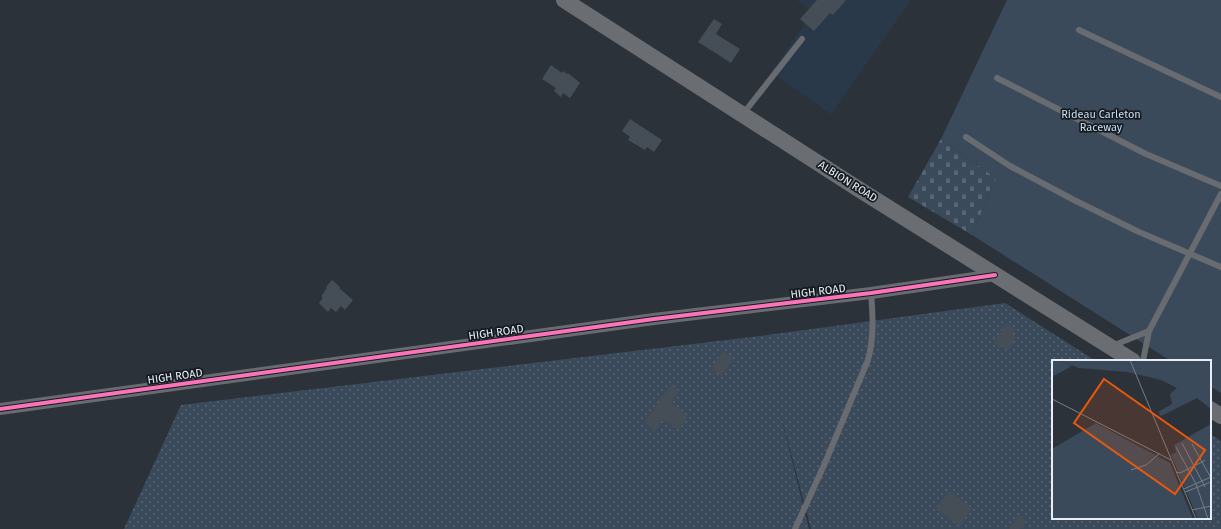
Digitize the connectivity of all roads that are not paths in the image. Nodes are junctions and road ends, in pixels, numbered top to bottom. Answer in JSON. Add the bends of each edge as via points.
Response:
{"nodes":[{"id":1,"x":564,"y":0,"type":"edge"},
{"id":2,"x":1079,"y":30,"type":"dead end"},
{"id":3,"x":802,"y":40,"type":"dead end"},
{"id":4,"x":997,"y":78,"type":"dead end"},
{"id":5,"x":1221,"y":98,"type":"edge"},
{"id":6,"x":743,"y":114,"type":"junction"},
{"id":7,"x":966,"y":137,"type":"dead end"},
{"id":8,"x":1221,"y":186,"type":"edge"},
{"id":9,"x":1221,"y":194,"type":"edge"},
{"id":10,"x":1190,"y":254,"type":"junction"},
{"id":11,"x":1221,"y":267,"type":"edge"},
{"id":12,"x":995,"y":275,"type":"junction"},
{"id":13,"x":871,"y":293,"type":"junction"},
{"id":14,"x":1149,"y":331,"type":"junction"},
{"id":15,"x":1111,"y":347,"type":"junction"},
{"id":16,"x":1131,"y":360,"type":"edge"},
{"id":17,"x":1143,"y":360,"type":"edge"},
{"id":18,"x":0,"y":409,"type":"edge"},
{"id":19,"x":1211,"y":410,"type":"edge"},
{"id":20,"x":1221,"y":416,"type":"edge"},
{"id":21,"x":795,"y":529,"type":"edge"}],
"edges":[{"from":1,"to":6,"type":"main road","name":"ALBION ROAD"},
{"from":2,"to":5,"type":"lane"},
{"from":3,"to":6,"type":"lane"},
{"from":4,"to":8,"type":"lane","via":[[1146,154]]},
{"from":6,"to":12,"type":"main road","name":"ALBION ROAD"},
{"from":7,"to":10,"type":"lane","via":[[1010,166],[1074,200]]},
{"from":9,"to":10,"type":"lane"},
{"from":10,"to":11,"type":"lane"},
{"from":10,"to":14,"type":"lane"},
{"from":12,"to":13,"type":"street","name":"HIGH ROAD"},
{"from":12,"to":15,"type":"main road","name":"ALBION ROAD"},
{"from":13,"to":18,"type":"street","name":"HIGH ROAD","via":[[646,320]]},
{"from":13,"to":21,"type":"lane","via":[[872,346],[868,360]]},
{"from":14,"to":15,"type":"lane"},
{"from":14,"to":17,"type":"lane"},
{"from":15,"to":16,"type":"main road","name":"ALBION ROAD"},
{"from":19,"to":20,"type":"main road"}]}
